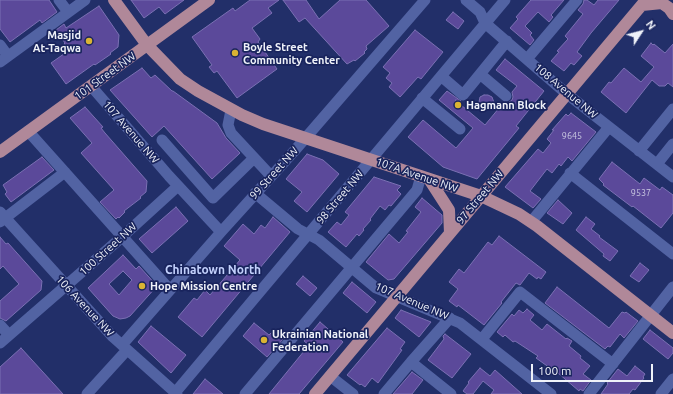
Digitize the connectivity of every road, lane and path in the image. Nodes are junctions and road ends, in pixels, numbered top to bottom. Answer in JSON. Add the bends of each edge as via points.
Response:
{"nodes":[{"id":1,"x":60,"y":0,"type":"edge"},
{"id":2,"x":85,"y":0,"type":"edge"},
{"id":3,"x":114,"y":0,"type":"edge"},
{"id":4,"x":209,"y":0,"type":"edge"},
{"id":5,"x":425,"y":0,"type":"edge"},
{"id":6,"x":466,"y":0,"type":"edge"},
{"id":7,"x":505,"y":0,"type":"edge"},
{"id":8,"x":577,"y":0,"type":"edge"},
{"id":9,"x":644,"y":2,"type":"edge"},
{"id":10,"x":68,"y":12,"type":"junction"},
{"id":11,"x":673,"y":14,"type":"edge"},
{"id":12,"x":486,"y":23,"type":"junction"},
{"id":13,"x":507,"y":41,"type":"junction"},
{"id":14,"x":0,"y":45,"type":"edge"},
{"id":15,"x":147,"y":45,"type":"junction"},
{"id":16,"x":4,"y":59,"type":"edge"},
{"id":17,"x":528,"y":59,"type":"junction"},
{"id":18,"x":480,"y":74,"type":"junction"},
{"id":19,"x":440,"y":76,"type":"junction"},
{"id":20,"x":91,"y":86,"type":"junction"},
{"id":21,"x":566,"y":94,"type":"junction"},
{"id":22,"x":506,"y":96,"type":"dead end"},
{"id":23,"x":422,"y":98,"type":"junction"},
{"id":24,"x":673,"y":109,"type":"edge"},
{"id":25,"x":231,"y":110,"type":"junction"},
{"id":26,"x":609,"y":127,"type":"junction"},
{"id":27,"x":460,"y":129,"type":"dead end"},
{"id":28,"x":28,"y":131,"type":"junction"},
{"id":29,"x":306,"y":137,"type":"junction"},
{"id":30,"x":162,"y":140,"type":"dead end"},
{"id":31,"x":673,"y":144,"type":"edge"},
{"id":32,"x":639,"y":151,"type":"junction"},
{"id":33,"x":0,"y":152,"type":"edge"},
{"id":34,"x":254,"y":158,"type":"junction"},
{"id":35,"x":371,"y":159,"type":"junction"},
{"id":36,"x":657,"y":164,"type":"junction"},
{"id":37,"x":65,"y":172,"type":"junction"},
{"id":38,"x":570,"y":174,"type":"junction"},
{"id":39,"x":271,"y":176,"type":"junction"},
{"id":40,"x":425,"y":177,"type":"junction"},
{"id":41,"x":673,"y":177,"type":"edge"},
{"id":42,"x":178,"y":186,"type":"junction"},
{"id":43,"x":256,"y":193,"type":"junction"},
{"id":44,"x":481,"y":196,"type":"junction"},
{"id":45,"x":213,"y":198,"type":"junction"},
{"id":46,"x":200,"y":210,"type":"junction"},
{"id":47,"x":2,"y":218,"type":"edge"},
{"id":48,"x":531,"y":222,"type":"junction"},
{"id":49,"x":221,"y":232,"type":"junction"},
{"id":50,"x":450,"y":233,"type":"junction"},
{"id":51,"x":308,"y":234,"type":"junction"},
{"id":52,"x":122,"y":237,"type":"junction"},
{"id":53,"x":673,"y":254,"type":"edge"},
{"id":54,"x":353,"y":268,"type":"junction"},
{"id":55,"x":66,"y":286,"type":"junction"},
{"id":56,"x":673,"y":287,"type":"edge"},
{"id":57,"x":170,"y":290,"type":"junction"},
{"id":58,"x":397,"y":296,"type":"junction"},
{"id":59,"x":651,"y":316,"type":"junction"},
{"id":60,"x":450,"y":318,"type":"junction"},
{"id":61,"x":0,"y":325,"type":"edge"},
{"id":62,"x":673,"y":333,"type":"edge"},
{"id":63,"x":9,"y":335,"type":"junction"},
{"id":64,"x":482,"y":339,"type":"junction"},
{"id":65,"x":0,"y":343,"type":"edge"},
{"id":66,"x":124,"y":347,"type":"junction"},
{"id":67,"x":411,"y":362,"type":"junction"},
{"id":68,"x":613,"y":364,"type":"junction"},
{"id":69,"x":330,"y":376,"type":"junction"},
{"id":70,"x":673,"y":379,"type":"edge"},
{"id":71,"x":87,"y":394,"type":"edge"},
{"id":72,"x":175,"y":394,"type":"edge"},
{"id":73,"x":245,"y":394,"type":"edge"},
{"id":74,"x":315,"y":394,"type":"edge"},
{"id":75,"x":353,"y":394,"type":"edge"},
{"id":76,"x":384,"y":394,"type":"edge"},
{"id":77,"x":451,"y":394,"type":"edge"},
{"id":78,"x":551,"y":394,"type":"edge"},
{"id":79,"x":589,"y":394,"type":"edge"},
{"id":80,"x":661,"y":394,"type":"edge"}],
"edges":[{"from":1,"to":10,"type":"street"},
{"from":2,"to":10,"type":"street"},
{"from":3,"to":15,"type":"main road"},
{"from":4,"to":15,"type":"main road","name":"101 Street NW"},
{"from":5,"to":29,"type":"street","name":"99 Street NW"},
{"from":6,"to":12,"type":"street","name":"108 Avenue NW","via":[[480,12]]},
{"from":7,"to":12,"type":"street","name":"98 Street NW"},
{"from":8,"to":17,"type":"street"},
{"from":9,"to":11,"type":"main road","via":[[662,3]]},
{"from":9,"to":21,"type":"main road","name":"97 Street NW"},
{"from":10,"to":16,"type":"street"},
{"from":12,"to":13,"type":"street","name":"108 Avenue NW"},
{"from":12,"to":19,"type":"street","name":"98 Street NW"},
{"from":13,"to":17,"type":"street","name":"108 Avenue NW"},
{"from":13,"to":18,"type":"street"},
{"from":14,"to":16,"type":"street"},
{"from":15,"to":20,"type":"main road","name":"101 Street NW"},
{"from":15,"to":25,"type":"main road","name":"107A Avenue NW","via":[[180,79]]},
{"from":17,"to":21,"type":"street","name":"108 Avenue NW"},
{"from":18,"to":19,"type":"street","via":[[463,95]]},
{"from":18,"to":22,"type":"street"},
{"from":19,"to":23,"type":"street","name":"98 Street NW"},
{"from":20,"to":28,"type":"main road","name":"101 Street NW"},
{"from":20,"to":42,"type":"street","name":"107 Avenue NW"},
{"from":21,"to":26,"type":"street","name":"108 Avenue NW"},
{"from":21,"to":44,"type":"main road","name":"97 Street NW"},
{"from":23,"to":27,"type":"street"},
{"from":23,"to":35,"type":"street","name":"98 Street NW"},
{"from":24,"to":32,"type":"street"},
{"from":25,"to":29,"type":"main road","name":"107A Avenue NW","via":[[263,124]]},
{"from":25,"to":34,"type":"street","via":[[229,129]]},
{"from":26,"to":32,"type":"street","name":"108 Avenue NW"},
{"from":26,"to":38,"type":"street"},
{"from":28,"to":33,"type":"main road","name":"101 Street NW"},
{"from":28,"to":37,"type":"street"},
{"from":29,"to":35,"type":"main road","name":"107A Avenue NW"},
{"from":29,"to":39,"type":"street","name":"99 Street NW"},
{"from":30,"to":45,"type":"street"},
{"from":31,"to":36,"type":"street"},
{"from":32,"to":36,"type":"street","name":"108 Avenue NW"},
{"from":34,"to":39,"type":"street"},
{"from":34,"to":45,"type":"street"},
{"from":35,"to":40,"type":"main road","name":"107A Avenue NW"},
{"from":35,"to":51,"type":"street","name":"98 Street NW"},
{"from":36,"to":41,"type":"street","name":"108 Avenue NW"},
{"from":37,"to":47,"type":"street"},
{"from":37,"to":52,"type":"street"},
{"from":38,"to":48,"type":"street"},
{"from":38,"to":53,"type":"street"},
{"from":39,"to":43,"type":"street","name":"99 Street NW"},
{"from":40,"to":44,"type":"main road","name":"107A Avenue NW"},
{"from":40,"to":50,"type":"main road","via":[[449,210]]},
{"from":40,"to":54,"type":"street"},
{"from":42,"to":46,"type":"street","name":"107 Avenue NW"},
{"from":42,"to":52,"type":"street","name":"100 Street NW"},
{"from":43,"to":49,"type":"street","name":"99 Street NW"},
{"from":43,"to":51,"type":"street","name":"107 Avenue NW","via":[[298,229]]},
{"from":44,"to":48,"type":"main road","name":"107A Avenue NW"},
{"from":44,"to":50,"type":"main road","name":"97 Street NW"},
{"from":45,"to":46,"type":"street"},
{"from":46,"to":49,"type":"street","name":"107 Avenue NW"},
{"from":47,"to":55,"type":"street","name":"106 Avenue NW"},
{"from":48,"to":59,"type":"main road","name":"107A Avenue NW"},
{"from":49,"to":57,"type":"street","name":"99 Street NW"},
{"from":50,"to":58,"type":"main road","name":"97 Street NW"},
{"from":51,"to":54,"type":"street","name":"107 Avenue NW"},
{"from":51,"to":72,"type":"street","name":"98 Street NW"},
{"from":52,"to":55,"type":"street","name":"100 Street NW"},
{"from":52,"to":57,"type":"street"},
{"from":54,"to":58,"type":"street","name":"107 Avenue NW","via":[[376,288]]},
{"from":54,"to":73,"type":"street"},
{"from":55,"to":63,"type":"street","name":"100 Street NW"},
{"from":55,"to":66,"type":"street","name":"106 Avenue NW"},
{"from":56,"to":59,"type":"street"},
{"from":57,"to":66,"type":"street","name":"99 Street NW"},
{"from":58,"to":60,"type":"street","name":"107 Avenue NW"},
{"from":58,"to":69,"type":"main road","name":"97 Street NW"},
{"from":59,"to":62,"type":"main road","name":"107A Avenue NW"},
{"from":59,"to":68,"type":"street"},
{"from":60,"to":64,"type":"street","name":"107 Avenue NW"},
{"from":60,"to":67,"type":"street"},
{"from":61,"to":63,"type":"street"},
{"from":63,"to":65,"type":"street","name":"100 Street NW"},
{"from":64,"to":68,"type":"street","via":[[520,292]]},
{"from":64,"to":78,"type":"street","name":"107 Avenue NW"},
{"from":66,"to":71,"type":"street","name":"99 Street NW"},
{"from":66,"to":72,"type":"street","name":"106 Avenue NW"},
{"from":67,"to":76,"type":"street"},
{"from":67,"to":77,"type":"street"},
{"from":68,"to":79,"type":"street"},
{"from":69,"to":74,"type":"main road","name":"97 Street NW"},
{"from":69,"to":75,"type":"street"},
{"from":70,"to":80,"type":"street"}]}
